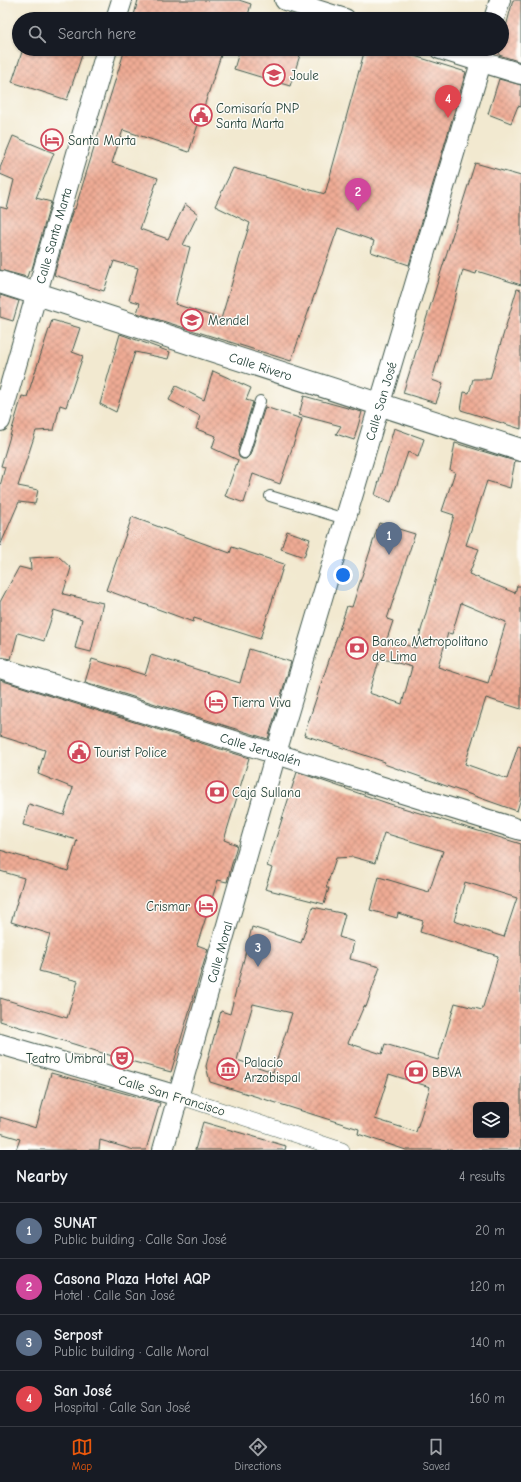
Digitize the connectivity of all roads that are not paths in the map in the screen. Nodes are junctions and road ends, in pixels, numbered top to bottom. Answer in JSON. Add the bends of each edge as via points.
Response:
{"nodes":[{"id":1,"x":122,"y":0,"type":"edge"},
{"id":2,"x":285,"y":0,"type":"edge"},
{"id":3,"x":500,"y":0,"type":"edge"},
{"id":4,"x":118,"y":12,"type":"edge"},
{"id":5,"x":323,"y":12,"type":"edge"},
{"id":6,"x":496,"y":12,"type":"edge"},
{"id":7,"x":105,"y":56,"type":"edge"},
{"id":8,"x":483,"y":56,"type":"edge"},
{"id":9,"x":521,"y":74,"type":"edge"},
{"id":10,"x":0,"y":282,"type":"edge"},
{"id":11,"x":37,"y":294,"type":"junction"},
{"id":12,"x":260,"y":401,"type":"dead end"},
{"id":13,"x":379,"y":405,"type":"junction"},
{"id":14,"x":0,"y":421,"type":"edge"},
{"id":15,"x":521,"y":450,"type":"edge"},
{"id":16,"x":244,"y":453,"type":"dead end"},
{"id":17,"x":270,"y":496,"type":"dead end"},
{"id":18,"x":345,"y":519,"type":"junction"},
{"id":19,"x":0,"y":668,"type":"edge"},
{"id":20,"x":276,"y":753,"type":"junction"},
{"id":21,"x":521,"y":830,"type":"edge"},
{"id":22,"x":0,"y":1044,"type":"edge"},
{"id":23,"x":178,"y":1096,"type":"junction"},
{"id":24,"x":163,"y":1150,"type":"edge"},
{"id":25,"x":342,"y":1150,"type":"edge"}],
"edges":[{"from":1,"to":4,"type":"street"},
{"from":2,"to":5,"type":"street"},
{"from":3,"to":6,"type":"street"},
{"from":7,"to":11,"type":"street","name":"Calle Santa Marta"},
{"from":8,"to":9,"type":"street"},
{"from":8,"to":13,"type":"street","name":"Calle San José"},
{"from":10,"to":11,"type":"street","name":"Calle Rivero"},
{"from":11,"to":13,"type":"street","name":"Calle Rivero","via":[[269,374]]},
{"from":11,"to":14,"type":"street","name":"Calle Santa Marta"},
{"from":12,"to":16,"type":"lane"},
{"from":13,"to":15,"type":"street","name":"Calle Rivero"},
{"from":13,"to":18,"type":"street","name":"Calle San José"},
{"from":17,"to":18,"type":"lane"},
{"from":18,"to":20,"type":"street","name":"Calle San José"},
{"from":19,"to":20,"type":"street","name":"Calle Jerusalén"},
{"from":20,"to":21,"type":"street","name":"Calle Jerusalén"},
{"from":20,"to":23,"type":"street","name":"Calle Moral"},
{"from":22,"to":23,"type":"street","name":"Calle San Francisco"},
{"from":23,"to":24,"type":"street","name":"Calle Moral"},
{"from":23,"to":25,"type":"street","name":"Calle San Francisco"}]}
